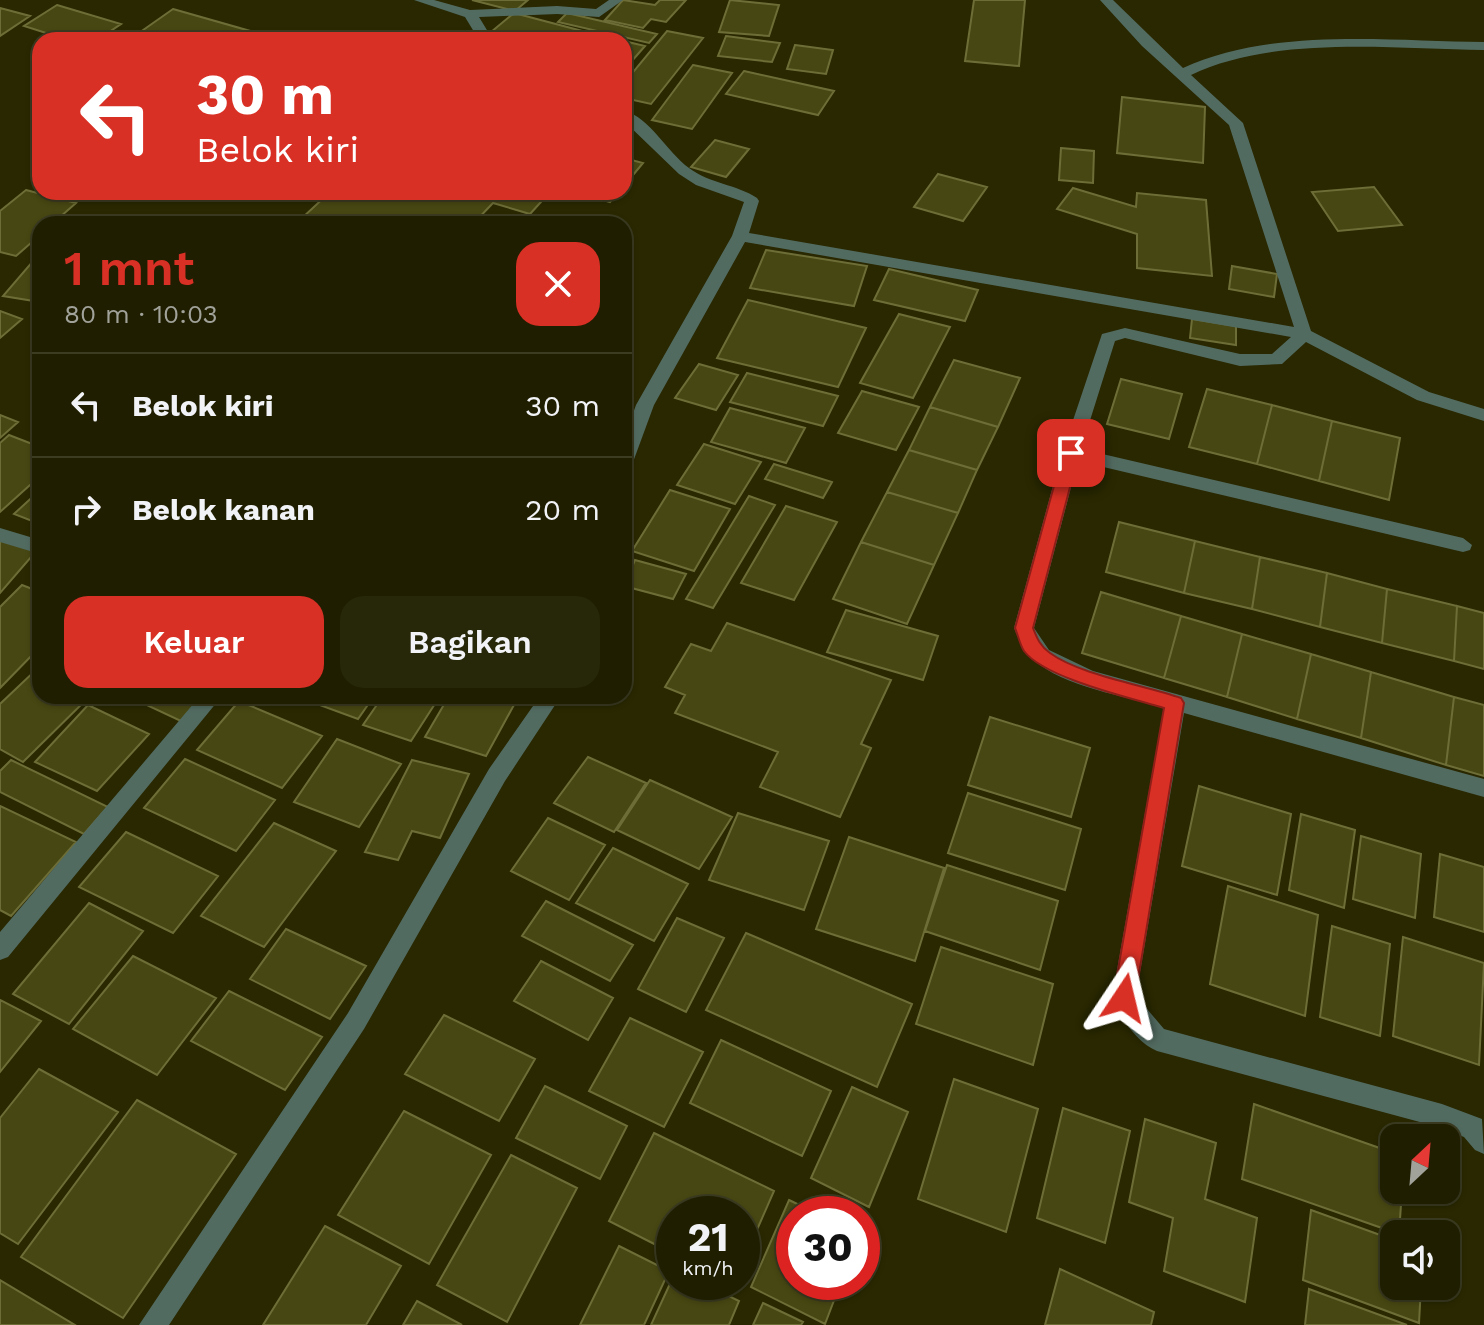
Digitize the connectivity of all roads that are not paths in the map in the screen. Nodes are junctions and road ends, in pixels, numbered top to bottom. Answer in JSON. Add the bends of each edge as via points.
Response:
{"nodes":[{"id":1,"x":420,"y":0,"type":"edge"},
{"id":2,"x":617,"y":0,"type":"edge"},
{"id":3,"x":1106,"y":0,"type":"edge"},
{"id":4,"x":470,"y":14,"type":"junction"},
{"id":5,"x":481,"y":32,"type":"edge"},
{"id":6,"x":1484,"y":46,"type":"edge"},
{"id":7,"x":1184,"y":73,"type":"junction"},
{"id":8,"x":632,"y":122,"type":"edge"},
{"id":9,"x":740,"y":236,"type":"junction"},
{"id":10,"x":1304,"y":334,"type":"junction"},
{"id":11,"x":1484,"y":415,"type":"edge"},
{"id":12,"x":632,"y":440,"type":"edge"},
{"id":13,"x":1071,"y":453,"type":"junction"},
{"id":14,"x":0,"y":535,"type":"edge"},
{"id":15,"x":32,"y":545,"type":"edge"},
{"id":16,"x":1463,"y":545,"type":"dead end"},
{"id":17,"x":1175,"y":703,"type":"junction"},
{"id":18,"x":205,"y":704,"type":"edge"},
{"id":19,"x":546,"y":704,"type":"edge"},
{"id":20,"x":1484,"y":788,"type":"edge"},
{"id":21,"x":0,"y":949,"type":"edge"},
{"id":22,"x":1484,"y":1141,"type":"edge"},
{"id":23,"x":153,"y":1325,"type":"edge"}],
"edges":[{"from":1,"to":4,"type":"street"},
{"from":2,"to":4,"type":"street","via":[[599,13]]},
{"from":3,"to":7,"type":"street"},
{"from":4,"to":5,"type":"street"},
{"from":6,"to":7,"type":"street","via":[[1303,45],[1216,58]]},
{"from":7,"to":10,"type":"street","via":[[1236,123]]},
{"from":8,"to":9,"type":"street","via":[[692,178],[752,201]]},
{"from":9,"to":10,"type":"street"},
{"from":9,"to":12,"type":"street","via":[[645,405]]},
{"from":10,"to":11,"type":"street","via":[[1423,396]]},
{"from":10,"to":13,"type":"street","via":[[1276,360],[1240,360],[1125,333],[1108,338]]},
{"from":13,"to":16,"type":"street"},
{"from":13,"to":17,"type":"street","via":[[1024,628],[1031,646],[1045,660],[1089,678]]},
{"from":14,"to":15,"type":"street"},
{"from":17,"to":20,"type":"street"},
{"from":17,"to":22,"type":"street","via":[[1124,998],[1138,1020],[1157,1039],[1442,1116],[1473,1128]]},
{"from":18,"to":21,"type":"street"},
{"from":19,"to":23,"type":"street","via":[[497,775],[356,1021]]}]}
